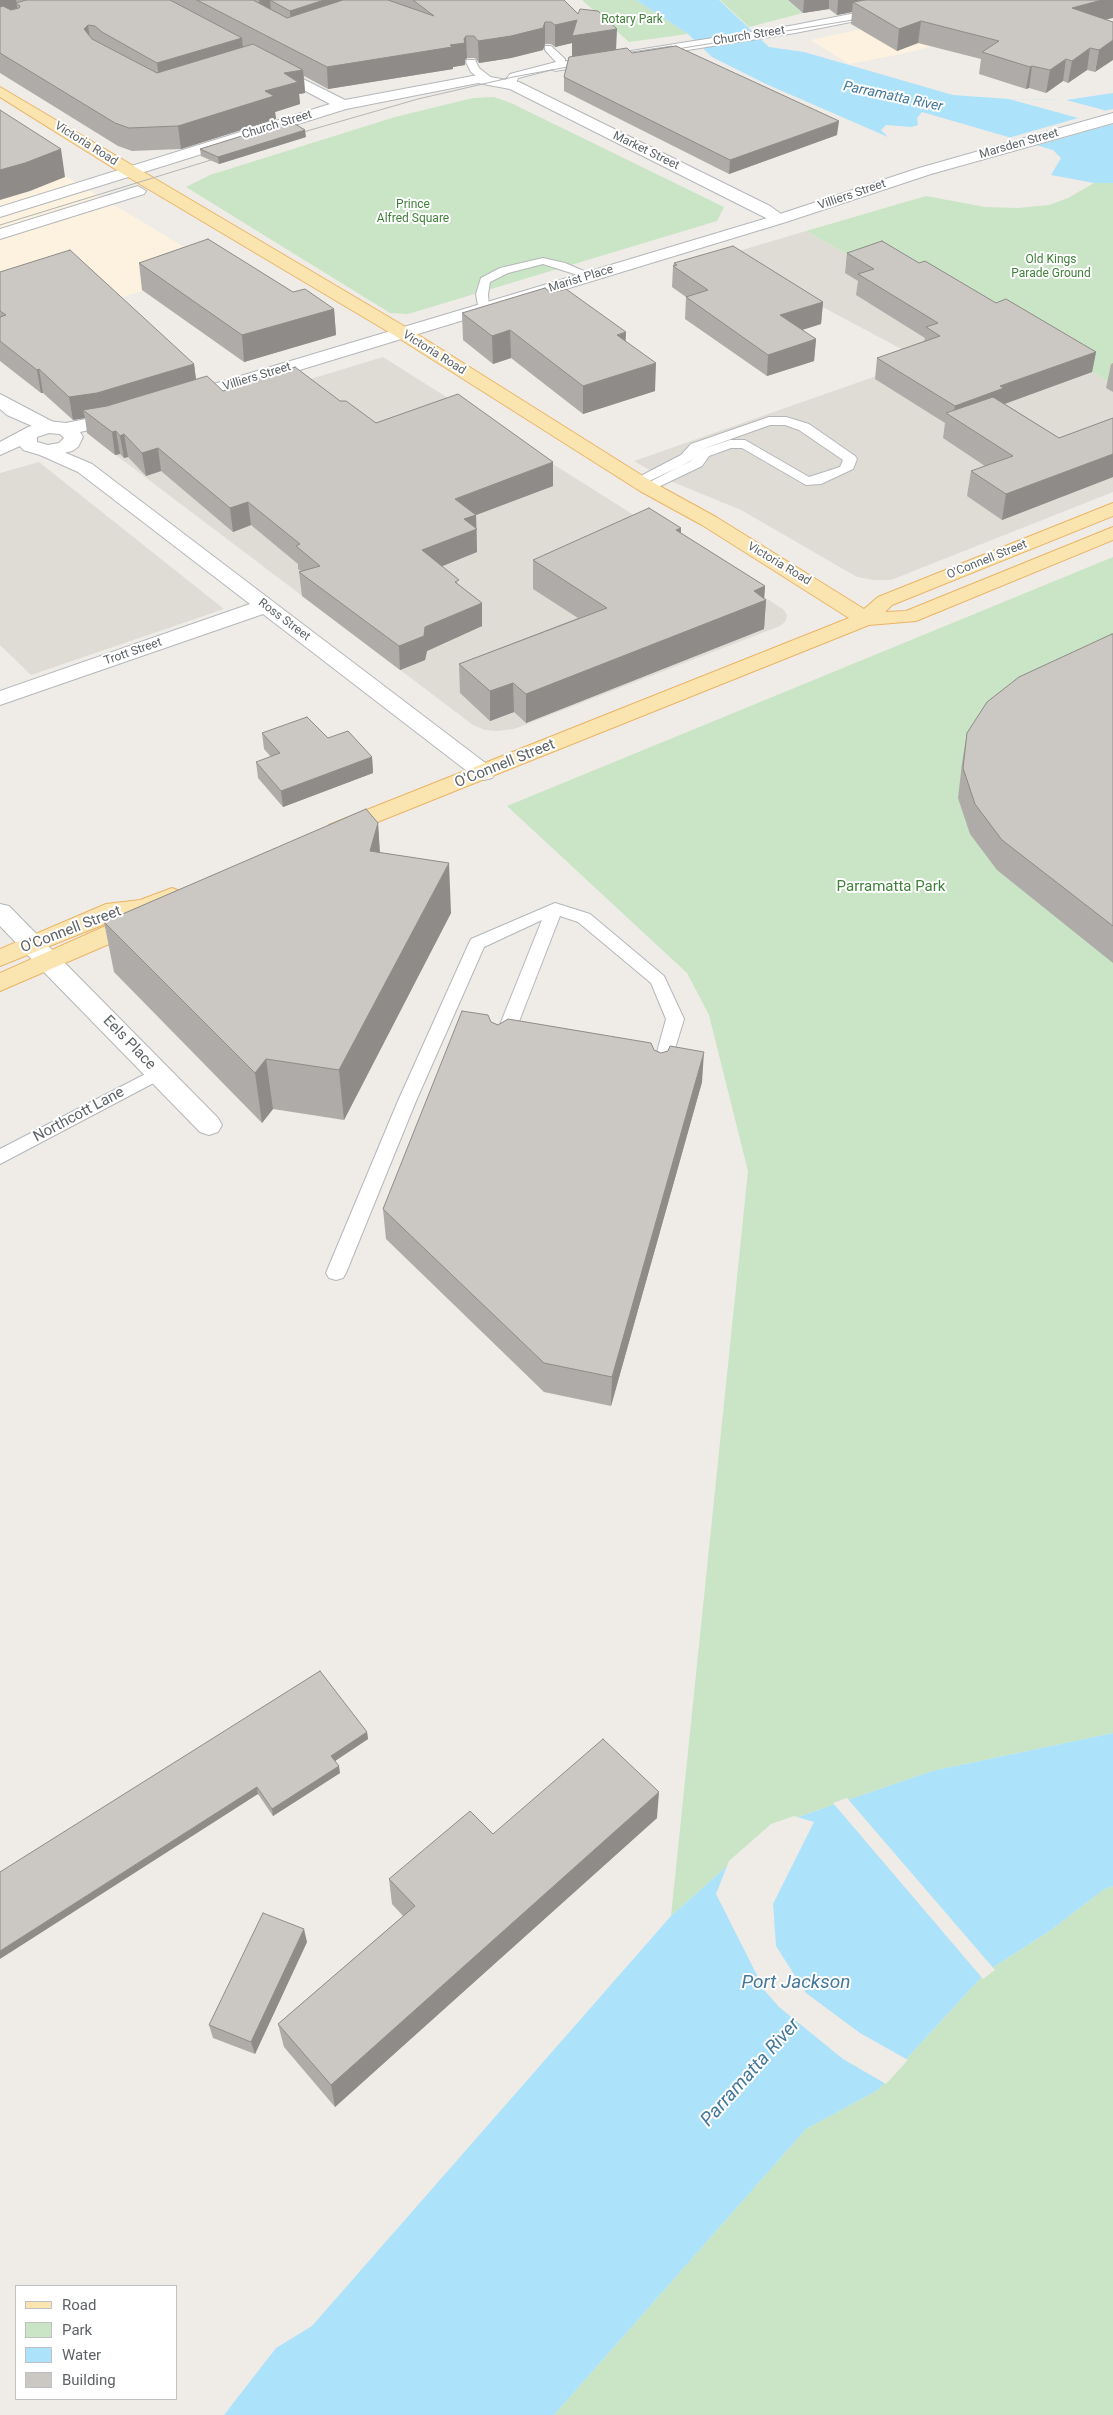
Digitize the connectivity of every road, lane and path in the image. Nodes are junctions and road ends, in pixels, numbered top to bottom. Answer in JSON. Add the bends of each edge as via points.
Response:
{"nodes":[{"id":1,"x":942,"y":0,"type":"edge"},
{"id":2,"x":548,"y":48,"type":"edge"},
{"id":3,"x":259,"y":61,"type":"edge"},
{"id":4,"x":471,"y":62,"type":"edge"},
{"id":5,"x":558,"y":65,"type":"junction"},
{"id":6,"x":489,"y":81,"type":"junction"},
{"id":7,"x":511,"y":84,"type":"junction"},
{"id":8,"x":0,"y":90,"type":"edge"},
{"id":9,"x":343,"y":105,"type":"junction"},
{"id":10,"x":1113,"y":118,"type":"edge"},
{"id":11,"x":33,"y":130,"type":"edge"},
{"id":12,"x":925,"y":171,"type":"joint"},
{"id":13,"x":121,"y":173,"type":"junction"},
{"id":14,"x":138,"y":191,"type":"junction"},
{"id":15,"x":0,"y":212,"type":"edge"},
{"id":16,"x":780,"y":219,"type":"junction"},
{"id":17,"x":0,"y":234,"type":"edge"},
{"id":18,"x":590,"y":276,"type":"junction"},
{"id":19,"x":483,"y":308,"type":"junction"},
{"id":20,"x":403,"y":334,"type":"junction"},
{"id":21,"x":383,"y":340,"type":"junction"},
{"id":22,"x":169,"y":403,"type":"edge"},
{"id":23,"x":7,"y":406,"type":"edge"},
{"id":24,"x":140,"y":412,"type":"edge"},
{"id":25,"x":64,"y":434,"type":"junction"},
{"id":26,"x":742,"y":438,"type":"junction"},
{"id":27,"x":35,"y":442,"type":"junction"},
{"id":28,"x":0,"y":449,"type":"edge"},
{"id":29,"x":0,"y":456,"type":"edge"},
{"id":30,"x":85,"y":468,"type":"junction"},
{"id":31,"x":643,"y":484,"type":"junction"},
{"id":32,"x":1113,"y":509,"type":"edge"},
{"id":33,"x":1113,"y":533,"type":"edge"},
{"id":34,"x":266,"y":606,"type":"junction"},
{"id":35,"x":858,"y":622,"type":"junction"},
{"id":36,"x":0,"y":698,"type":"edge"},
{"id":37,"x":484,"y":773,"type":"junction"},
{"id":38,"x":318,"y":838,"type":"edge"},
{"id":39,"x":190,"y":888,"type":"edge"},
{"id":40,"x":555,"y":908,"type":"junction"},
{"id":41,"x":0,"y":912,"type":"edge"},
{"id":42,"x":41,"y":953,"type":"junction"},
{"id":43,"x":0,"y":958,"type":"edge"},
{"id":44,"x":0,"y":983,"type":"edge"},
{"id":45,"x":499,"y":1047,"type":"edge"},
{"id":46,"x":159,"y":1073,"type":"junction"},
{"id":47,"x":660,"y":1075,"type":"edge"},
{"id":48,"x":208,"y":1125,"type":"dead end"},
{"id":49,"x":0,"y":1157,"type":"edge"},
{"id":50,"x":336,"y":1273,"type":"dead end"}],
"edges":[{"from":1,"to":5,"type":"street","name":"Church Street","via":[[795,28]]},
{"from":2,"to":5,"type":"lane"},
{"from":3,"to":9,"type":"street"},
{"from":4,"to":6,"type":"lane","via":[[475,70]]},
{"from":5,"to":7,"type":"lane","name":"Church Street","via":[[514,76]]},
{"from":6,"to":7,"type":"street","name":"Church Street"},
{"from":6,"to":9,"type":"street","name":"Church Street","via":[[462,80]]},
{"from":7,"to":16,"type":"street","name":"Market Street"},
{"from":8,"to":13,"type":"main road","name":"Victoria Road"},
{"from":9,"to":13,"type":"street","name":"Church Street"},
{"from":10,"to":12,"type":"street","name":"Marsden Street"},
{"from":11,"to":13,"type":"main road","name":"Victoria Road"},
{"from":12,"to":16,"type":"street","name":"Villiers Street"},
{"from":13,"to":14,"type":"main road","name":"Victoria Road"},
{"from":13,"to":15,"type":"street","name":"Church Street"},
{"from":13,"to":20,"type":"main road","name":"Victoria Road"},
{"from":14,"to":17,"type":"street"},
{"from":14,"to":21,"type":"main road","name":"Victoria Road","via":[[230,244]]},
{"from":16,"to":18,"type":"street","name":"Marist Place"},
{"from":18,"to":19,"type":"street","name":"Marist Place"},
{"from":18,"to":19,"type":"lane","via":[[542,261],[504,270],[484,280]]},
{"from":19,"to":20,"type":"street","name":"Marist Place"},
{"from":20,"to":21,"type":"street","name":"Marist Place"},
{"from":20,"to":31,"type":"main road","name":"Victoria Road"},
{"from":21,"to":22,"type":"street","name":"Villiers Street"},
{"from":21,"to":35,"type":"main road","name":"Victoria Road","via":[[647,505]]},
{"from":23,"to":25,"type":"street"},
{"from":23,"to":27,"type":"street"},
{"from":24,"to":25,"type":"street"},
{"from":25,"to":27,"type":"street"},
{"from":25,"to":27,"type":"street","via":[[65,447]]},
{"from":25,"to":30,"type":"street","via":[[81,452]]},
{"from":26,"to":26,"type":"lane","via":[[806,482],[846,468],[850,459],[804,427],[786,421],[769,421]]},
{"from":26,"to":31,"type":"lane","via":[[696,447],[686,458]]},
{"from":27,"to":28,"type":"street"},
{"from":27,"to":29,"type":"street"},
{"from":27,"to":30,"type":"street"},
{"from":30,"to":34,"type":"street","name":"Ross Street"},
{"from":31,"to":35,"type":"main road","name":"Victoria Road","via":[[709,521]]},
{"from":32,"to":35,"type":"main road","name":"O'Connell Street","via":[[886,601]]},
{"from":33,"to":35,"type":"main road","name":"O'Connell Street","via":[[909,617]]},
{"from":34,"to":36,"type":"street","name":"Trott Street"},
{"from":34,"to":37,"type":"street","name":"Ross Street"},
{"from":35,"to":37,"type":"main road","name":"O'Connell Street"},
{"from":37,"to":38,"type":"main road","name":"O'Connell Street"},
{"from":39,"to":42,"type":"main road","name":"O'Connell Street","via":[[144,907],[128,926]]},
{"from":40,"to":45,"type":"lane"},
{"from":40,"to":47,"type":"lane","via":[[584,918],[658,980],[675,1019]]},
{"from":40,"to":50,"type":"lane","via":[[477,943]]},
{"from":41,"to":42,"type":"street","name":"Eels Place"},
{"from":42,"to":43,"type":"main road","name":"O'Connell Street"},
{"from":42,"to":44,"type":"main road","name":"O'Connell Street"},
{"from":42,"to":46,"type":"street","name":"Eels Place"},
{"from":46,"to":48,"type":"street","name":"Eels Place"},
{"from":46,"to":49,"type":"lane","name":"Northcott Lane"}]}
